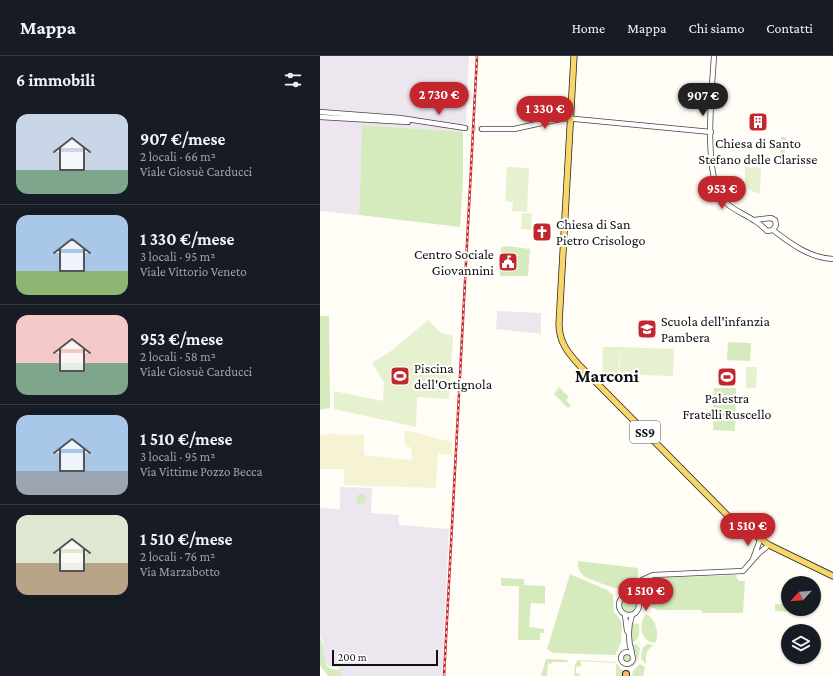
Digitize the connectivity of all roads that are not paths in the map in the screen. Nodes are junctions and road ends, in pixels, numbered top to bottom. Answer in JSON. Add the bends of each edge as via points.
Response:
{"nodes":[{"id":1,"x":574,"y":56,"type":"edge"},
{"id":2,"x":714,"y":56,"type":"edge"},
{"id":3,"x":320,"y":112,"type":"edge"},
{"id":4,"x":320,"y":117,"type":"edge"},
{"id":5,"x":571,"y":118,"type":"junction"},
{"id":6,"x":412,"y":121,"type":"junction"},
{"id":7,"x":464,"y":128,"type":"tunnel mouth"},
{"id":8,"x":482,"y":130,"type":"tunnel mouth"},
{"id":9,"x":711,"y":132,"type":"junction"},
{"id":10,"x":754,"y":220,"type":"junction"},
{"id":11,"x":765,"y":220,"type":"junction"},
{"id":12,"x":763,"y":226,"type":"junction"},
{"id":13,"x":774,"y":229,"type":"junction"},
{"id":14,"x":833,"y":259,"type":"edge"},
{"id":15,"x":761,"y":541,"type":"junction"},
{"id":16,"x":769,"y":545,"type":"junction"},
{"id":17,"x":759,"y":553,"type":"junction"},
{"id":18,"x":752,"y":560,"type":"junction"},
{"id":19,"x":824,"y":571,"type":"junction"},
{"id":20,"x":833,"y":573,"type":"edge"},
{"id":21,"x":833,"y":576,"type":"edge"},
{"id":22,"x":634,"y":596,"type":"junction"},
{"id":23,"x":626,"y":615,"type":"junction"},
{"id":24,"x":632,"y":615,"type":"junction"},
{"id":25,"x":623,"y":653,"type":"junction"},
{"id":26,"x":632,"y":654,"type":"junction"},
{"id":27,"x":625,"y":663,"type":"junction"},
{"id":28,"x":630,"y":663,"type":"junction"},
{"id":29,"x":626,"y":675,"type":"edge"}],
"edges":[{"from":1,"to":5,"type":"main road","number":"SS9"},
{"from":2,"to":9,"type":"street"},
{"from":3,"to":6,"type":"street"},
{"from":4,"to":6,"type":"street","via":[[400,123]]},
{"from":5,"to":8,"type":"street","via":[[554,119],[514,129]]},
{"from":5,"to":9,"type":"street"},
{"from":5,"to":15,"type":"main road","number":"SS9","via":[[559,324],[564,346],[583,369],[703,492],[727,515]]},
{"from":6,"to":7,"type":"street"},
{"from":9,"to":10,"type":"street","via":[[714,178],[718,192],[729,206]]},
{"from":10,"to":11,"type":"street"},
{"from":10,"to":12,"type":"street"},
{"from":11,"to":12,"type":"street"},
{"from":11,"to":13,"type":"street","via":[[775,220]]},
{"from":12,"to":13,"type":"street","via":[[767,230]]},
{"from":13,"to":14,"type":"street","via":[[812,255]]},
{"from":15,"to":16,"type":"main road","number":"SS9"},
{"from":15,"to":17,"type":"street"},
{"from":15,"to":18,"type":"street"},
{"from":16,"to":17,"type":"street"},
{"from":16,"to":19,"type":"main road","number":"SS9"},
{"from":17,"to":18,"type":"street"},
{"from":18,"to":22,"type":"street","via":[[743,571],[653,575],[638,584]]},
{"from":19,"to":20,"type":"main road","number":"SS9"},
{"from":19,"to":21,"type":"main road","number":"SS9"},
{"from":22,"to":23,"type":"street","via":[[625,595],[619,601],[619,607]]},
{"from":22,"to":24,"type":"street","via":[[639,606]]},
{"from":23,"to":24,"type":"street"},
{"from":23,"to":25,"type":"street","via":[[626,644]]},
{"from":24,"to":26,"type":"street","via":[[629,644]]},
{"from":25,"to":26,"type":"street","via":[[627,651]]},
{"from":25,"to":27,"type":"street","via":[[621,659]]},
{"from":26,"to":28,"type":"street","via":[[634,659]]},
{"from":27,"to":28,"type":"street"},
{"from":27,"to":29,"type":"street"},
{"from":28,"to":29,"type":"street"}]}
